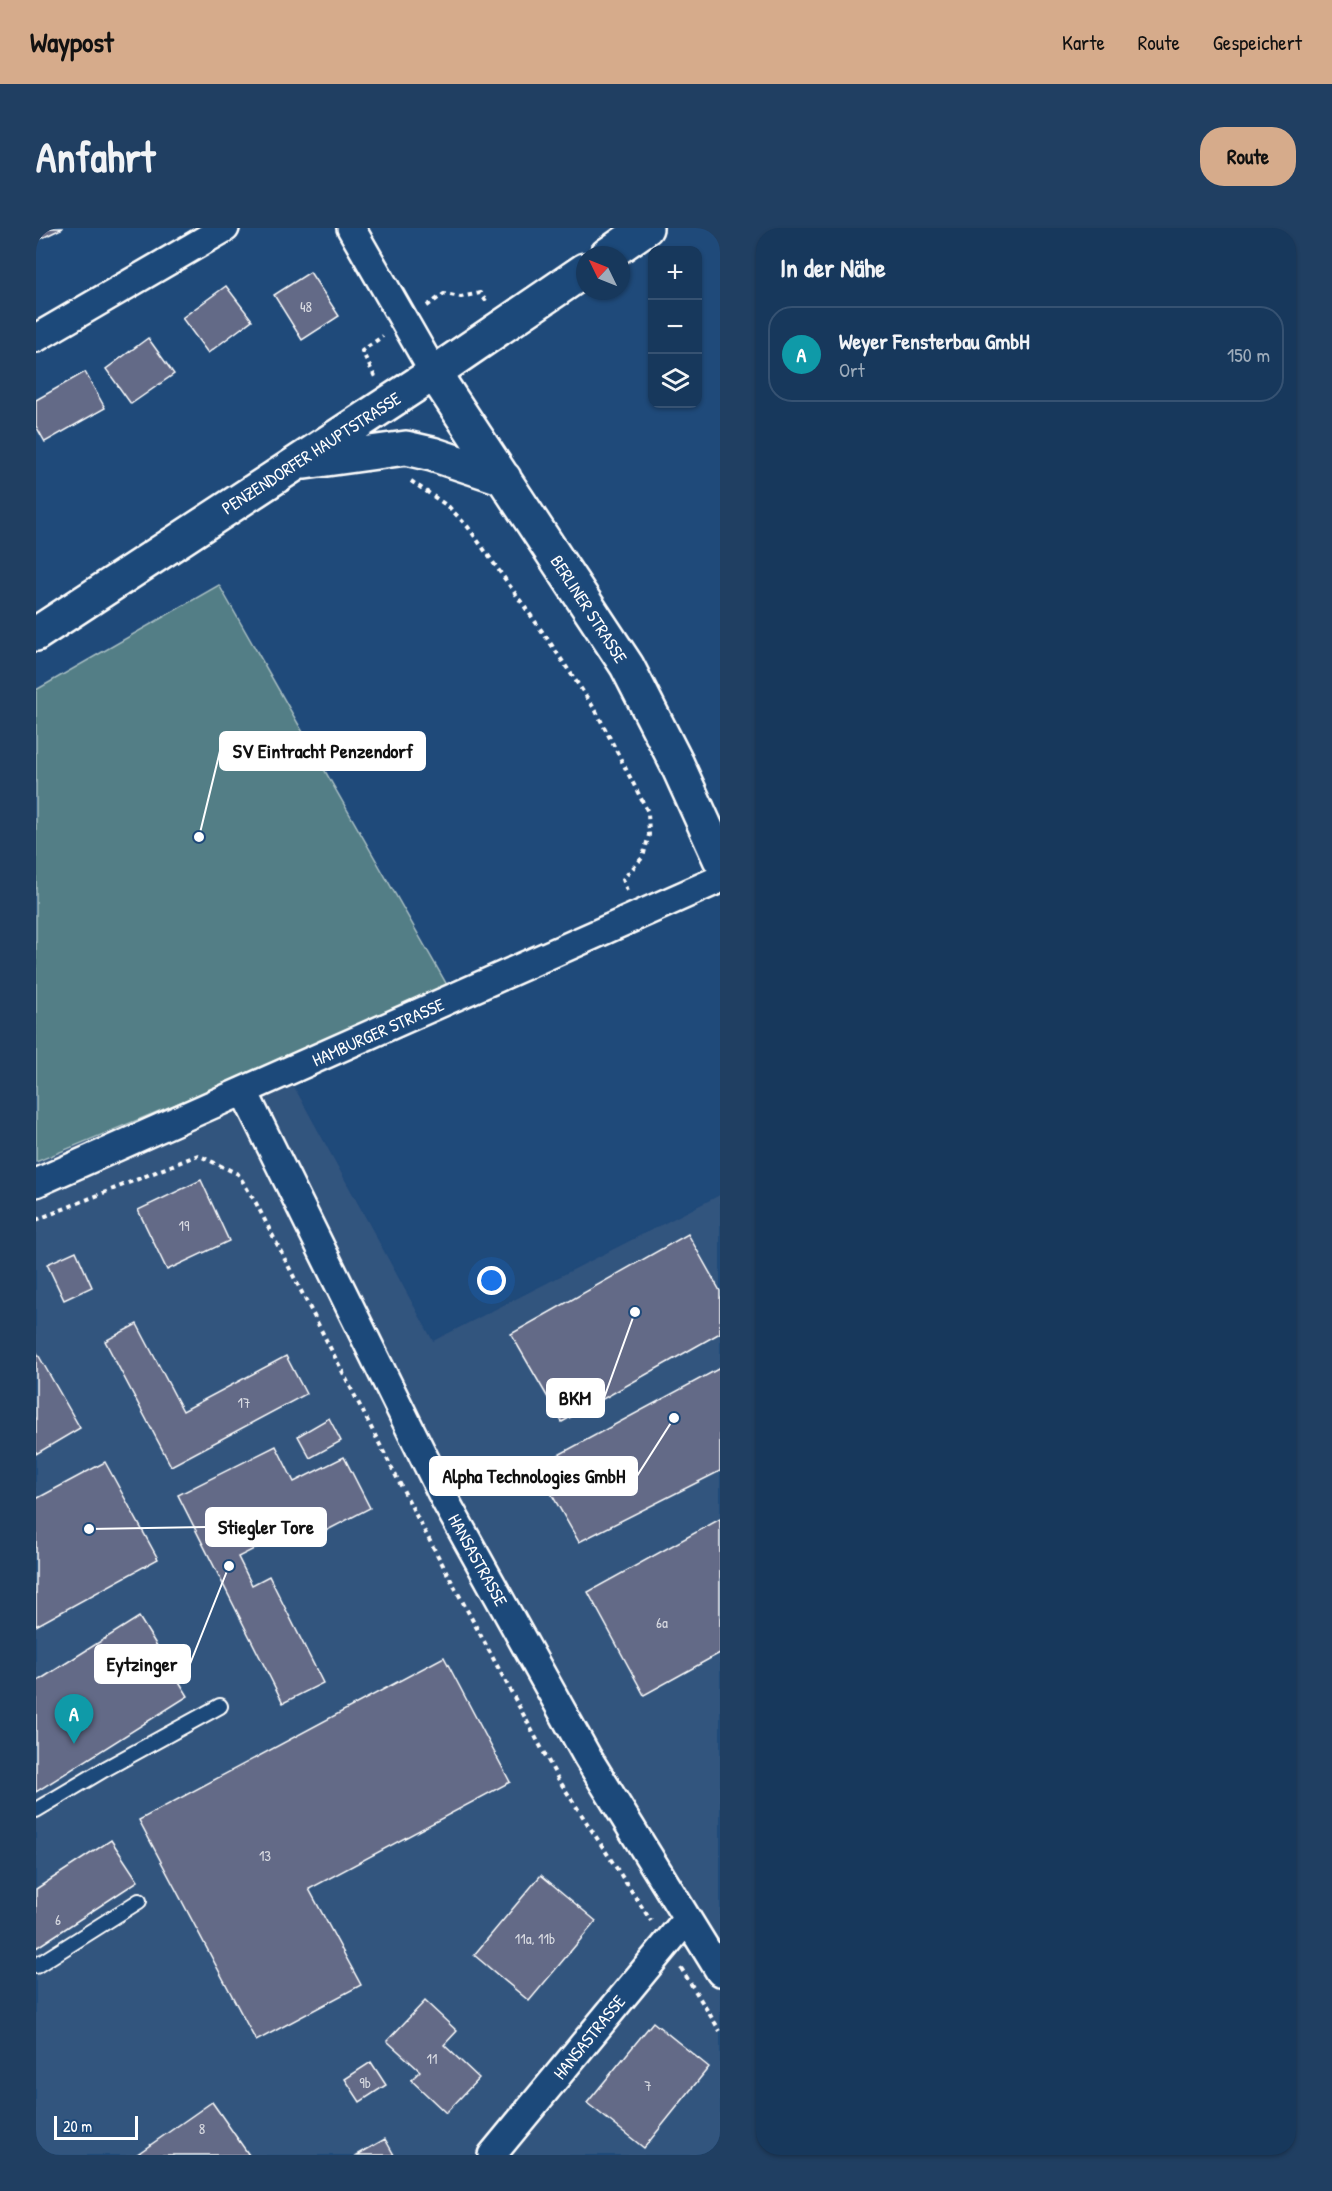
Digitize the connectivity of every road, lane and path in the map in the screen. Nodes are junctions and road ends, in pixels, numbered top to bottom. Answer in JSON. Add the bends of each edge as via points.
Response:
{"nodes":[{"id":1,"x":225,"y":228,"type":"edge"},
{"id":2,"x":351,"y":228,"type":"edge"},
{"id":3,"x":646,"y":228,"type":"edge"},
{"id":4,"x":620,"y":246,"type":"edge"},
{"id":5,"x":576,"y":276,"type":"edge"},
{"id":6,"x":404,"y":321,"type":"junction"},
{"id":7,"x":503,"y":327,"type":"junction"},
{"id":8,"x":36,"y":338,"type":"edge"},
{"id":9,"x":434,"y":373,"type":"junction"},
{"id":10,"x":388,"y":402,"type":"junction"},
{"id":11,"x":406,"y":448,"type":"junction"},
{"id":12,"x":295,"y":463,"type":"junction"},
{"id":13,"x":504,"y":478,"type":"junction"},
{"id":14,"x":36,"y":634,"type":"edge"},
{"id":15,"x":720,"y":859,"type":"edge"},
{"id":16,"x":720,"y":879,"type":"edge"},
{"id":17,"x":636,"y":917,"type":"junction"},
{"id":18,"x":244,"y":1092,"type":"junction"},
{"id":19,"x":36,"y":1183,"type":"edge"},
{"id":20,"x":36,"y":1220,"type":"edge"},
{"id":21,"x":220,"y":1706,"type":"dead end"},
{"id":22,"x":36,"y":1810,"type":"edge"},
{"id":23,"x":139,"y":1901,"type":"dead end"},
{"id":24,"x":687,"y":1918,"type":"junction"},
{"id":25,"x":666,"y":1944,"type":"junction"},
{"id":26,"x":36,"y":1966,"type":"edge"},
{"id":27,"x":720,"y":1971,"type":"edge"},
{"id":28,"x":720,"y":2031,"type":"edge"},
{"id":29,"x":492,"y":2155,"type":"edge"}],
"edges":[{"from":1,"to":8,"type":"street"},
{"from":2,"to":6,"type":"street"},
{"from":3,"to":4,"type":"main road"},
{"from":5,"to":7,"type":"main road","name":"PENZENDORFER HAUPTSTRASSE"},
{"from":6,"to":7,"type":"path","via":[[444,294],[461,297],[480,293]]},
{"from":6,"to":9,"type":"street"},
{"from":6,"to":10,"type":"path","via":[[362,351]]},
{"from":7,"to":9,"type":"main road","name":"PENZENDORFER HAUPTSTRASSE"},
{"from":9,"to":10,"type":"main road","name":"PENZENDORFER HAUPTSTRASSE"},
{"from":9,"to":13,"type":"main road","name":"BERLINER STRASSE"},
{"from":10,"to":12,"type":"main road","name":"PENZENDORFER HAUPTSTRASSE"},
{"from":11,"to":12,"type":"main road"},
{"from":11,"to":13,"type":"main road"},
{"from":11,"to":17,"type":"path","via":[[406,474],[413,484],[449,507],[468,527],[596,711],[648,812],[649,834],[643,856],[623,879]]},
{"from":12,"to":14,"type":"main road","name":"PENZENDORFER HAUPTSTRASSE"},
{"from":13,"to":15,"type":"main road","name":"BERLINER STRASSE","via":[[627,666]]},
{"from":16,"to":17,"type":"street","name":"HAMBURGER STRASSE"},
{"from":17,"to":18,"type":"street","name":"HAMBURGER STRASSE"},
{"from":18,"to":19,"type":"street","name":"HAMBURGER STRASSE"},
{"from":18,"to":24,"type":"street","name":"HANSASTRASSE","via":[[446,1502],[588,1758]]},
{"from":20,"to":25,"type":"path","via":[[198,1155],[238,1174],[557,1777]]},
{"from":21,"to":22,"type":"lane"},
{"from":23,"to":26,"type":"lane"},
{"from":24,"to":25,"type":"street","name":"HANSASTRASSE"},
{"from":24,"to":27,"type":"street","name":"HANSASTRASSE"},
{"from":25,"to":28,"type":"path"},
{"from":25,"to":29,"type":"street","name":"HANSASTRASSE"}]}
